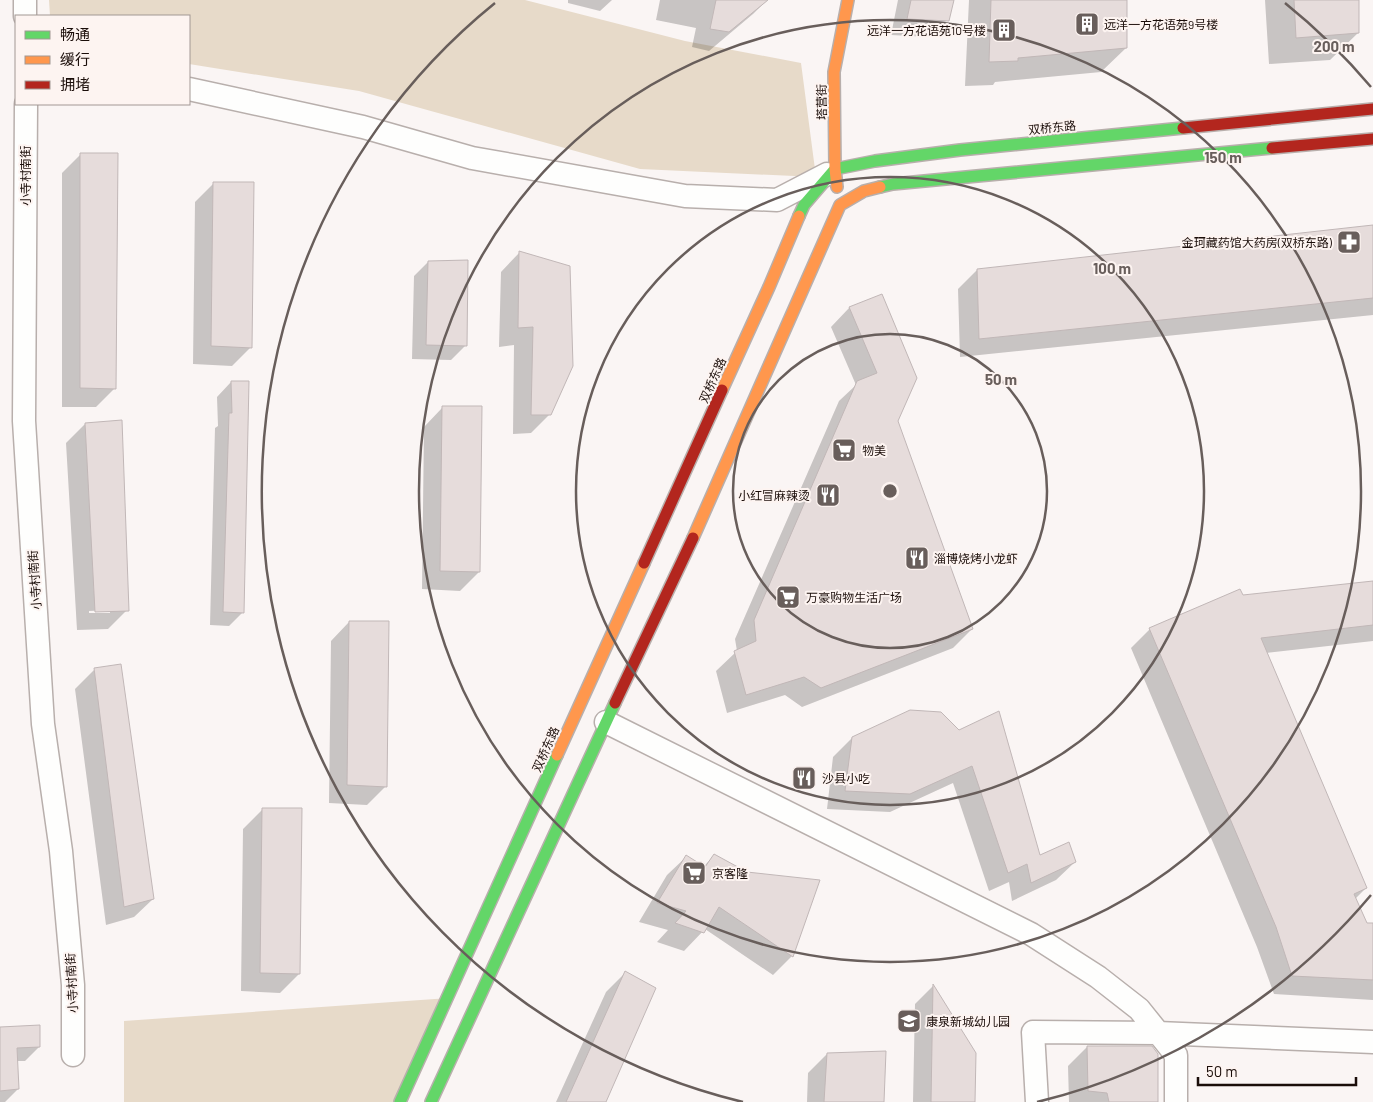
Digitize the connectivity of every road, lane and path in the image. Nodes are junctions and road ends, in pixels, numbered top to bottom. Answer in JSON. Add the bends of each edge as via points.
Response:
{"nodes":[{"id":1,"x":25,"y":0,"type":"edge"},
{"id":2,"x":848,"y":0,"type":"edge"},
{"id":3,"x":25,"y":15,"type":"edge"},
{"id":4,"x":190,"y":90,"type":"edge"},
{"id":5,"x":26,"y":105,"type":"edge"},
{"id":6,"x":1373,"y":109,"type":"edge"},
{"id":7,"x":1373,"y":139,"type":"edge"},
{"id":8,"x":835,"y":169,"type":"junction"},
{"id":9,"x":840,"y":205,"type":"junction"},
{"id":10,"x":606,"y":722,"type":"junction"},
{"id":11,"x":1158,"y":1033,"type":"junction"},
{"id":12,"x":1373,"y":1042,"type":"edge"},
{"id":13,"x":73,"y":1055,"type":"dead end"},
{"id":14,"x":400,"y":1102,"type":"edge"},
{"id":15,"x":431,"y":1102,"type":"edge"},
{"id":16,"x":1037,"y":1102,"type":"edge"},
{"id":17,"x":1176,"y":1102,"type":"edge"}],
"edges":[{"from":1,"to":3,"type":"street"},
{"from":2,"to":8,"type":"street","name":"塔营街","via":[[834,72]]},
{"from":4,"to":8,"type":"street","via":[[363,127],[472,158],[685,196],[777,200]]},
{"from":5,"to":13,"type":"street","name":"小寺村南街","via":[[24,421],[43,724],[73,985]]},
{"from":6,"to":8,"type":"street","name":"双桥东路","via":[[960,150]]},
{"from":7,"to":9,"type":"street","via":[[893,184],[864,191]]},
{"from":8,"to":9,"type":"street","name":"塔营街"},
{"from":8,"to":14,"type":"street","name":"双桥东路","via":[[804,205]]},
{"from":9,"to":10,"type":"street","via":[[710,501]]},
{"from":10,"to":11,"type":"street","via":[[1031,934],[1098,977],[1139,1010]]},
{"from":10,"to":15,"type":"street"},
{"from":11,"to":12,"type":"street"},
{"from":11,"to":16,"type":"street","via":[[1033,1032]]},
{"from":11,"to":17,"type":"street","via":[[1176,1055]]}]}
